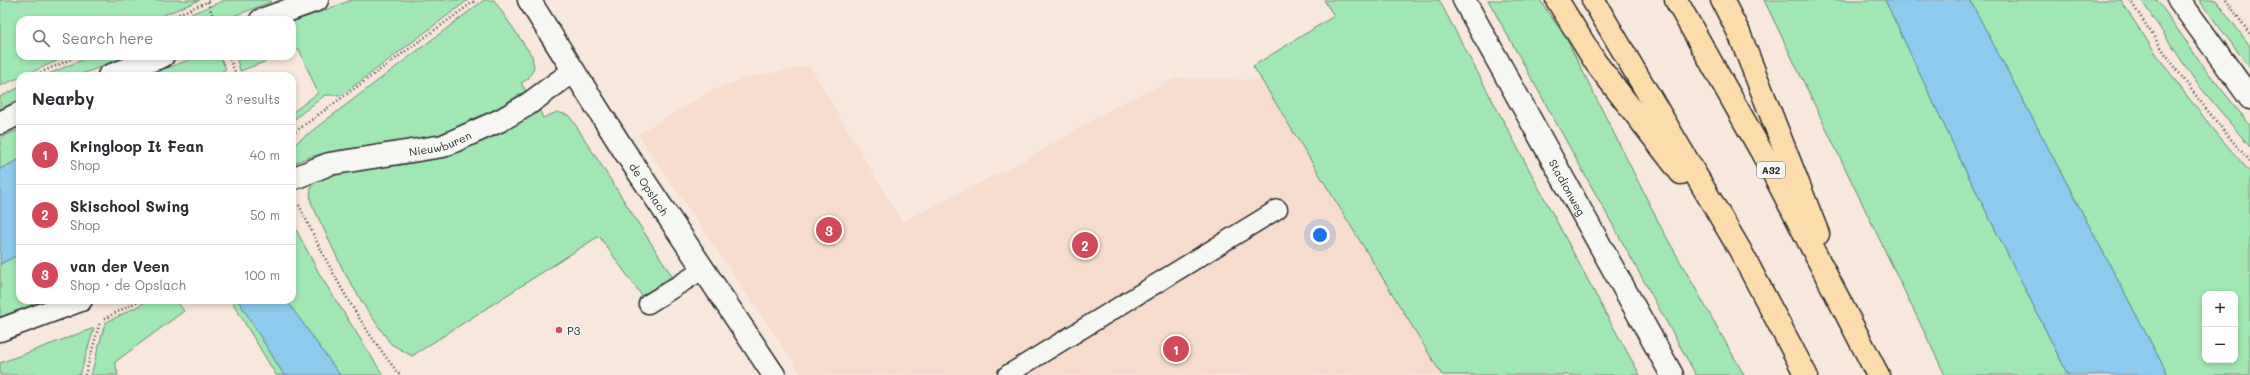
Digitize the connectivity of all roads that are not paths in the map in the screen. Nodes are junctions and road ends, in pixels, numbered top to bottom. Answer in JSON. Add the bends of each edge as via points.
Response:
{"nodes":[{"id":1,"x":317,"y":0,"type":"edge"},
{"id":2,"x":529,"y":0,"type":"edge"},
{"id":3,"x":1464,"y":0,"type":"edge"},
{"id":4,"x":1557,"y":0,"type":"edge"},
{"id":5,"x":1593,"y":0,"type":"edge"},
{"id":6,"x":1676,"y":0,"type":"edge"},
{"id":7,"x":1722,"y":0,"type":"edge"},
{"id":8,"x":2179,"y":0,"type":"edge"},
{"id":9,"x":272,"y":16,"type":"edge"},
{"id":10,"x":152,"y":60,"type":"edge"},
{"id":11,"x":120,"y":72,"type":"edge"},
{"id":12,"x":572,"y":72,"type":"junction"},
{"id":13,"x":2250,"y":98,"type":"edge"},
{"id":14,"x":16,"y":115,"type":"edge"},
{"id":15,"x":0,"y":123,"type":"edge"},
{"id":16,"x":296,"y":178,"type":"edge"},
{"id":17,"x":1278,"y":210,"type":"dead end"},
{"id":18,"x":1740,"y":250,"type":"junction"},
{"id":19,"x":704,"y":269,"type":"junction"},
{"id":20,"x":70,"y":304,"type":"edge"},
{"id":21,"x":648,"y":304,"type":"dead end"},
{"id":22,"x":0,"y":330,"type":"edge"},
{"id":23,"x":1861,"y":343,"type":"junction"},
{"id":24,"x":774,"y":375,"type":"edge"},
{"id":25,"x":1008,"y":375,"type":"edge"},
{"id":26,"x":1672,"y":375,"type":"edge"},
{"id":27,"x":1806,"y":375,"type":"edge"},
{"id":28,"x":1878,"y":375,"type":"edge"}],
"edges":[{"from":1,"to":9,"type":"street"},
{"from":2,"to":12,"type":"street","name":"de Opslach"},
{"from":3,"to":26,"type":"street","name":"Stadionweg"},
{"from":4,"to":18,"type":"highway","via":[[1596,63]]},
{"from":5,"to":18,"type":"highway"},
{"from":6,"to":23,"type":"highway","number":"A32","via":[[1769,165]]},
{"from":7,"to":23,"type":"highway","number":"A32","via":[[1739,33]]},
{"from":8,"to":13,"type":"street"},
{"from":10,"to":11,"type":"street"},
{"from":12,"to":16,"type":"street","name":"Nieuwburen","via":[[527,105],[501,120],[443,146],[329,164]]},
{"from":12,"to":19,"type":"street","name":"de Opslach"},
{"from":14,"to":15,"type":"street"},
{"from":17,"to":25,"type":"lane"},
{"from":18,"to":27,"type":"highway"},
{"from":19,"to":21,"type":"lane"},
{"from":19,"to":24,"type":"street","name":"de Opslach"},
{"from":20,"to":22,"type":"street"},
{"from":23,"to":28,"type":"highway","number":"A32"}]}
